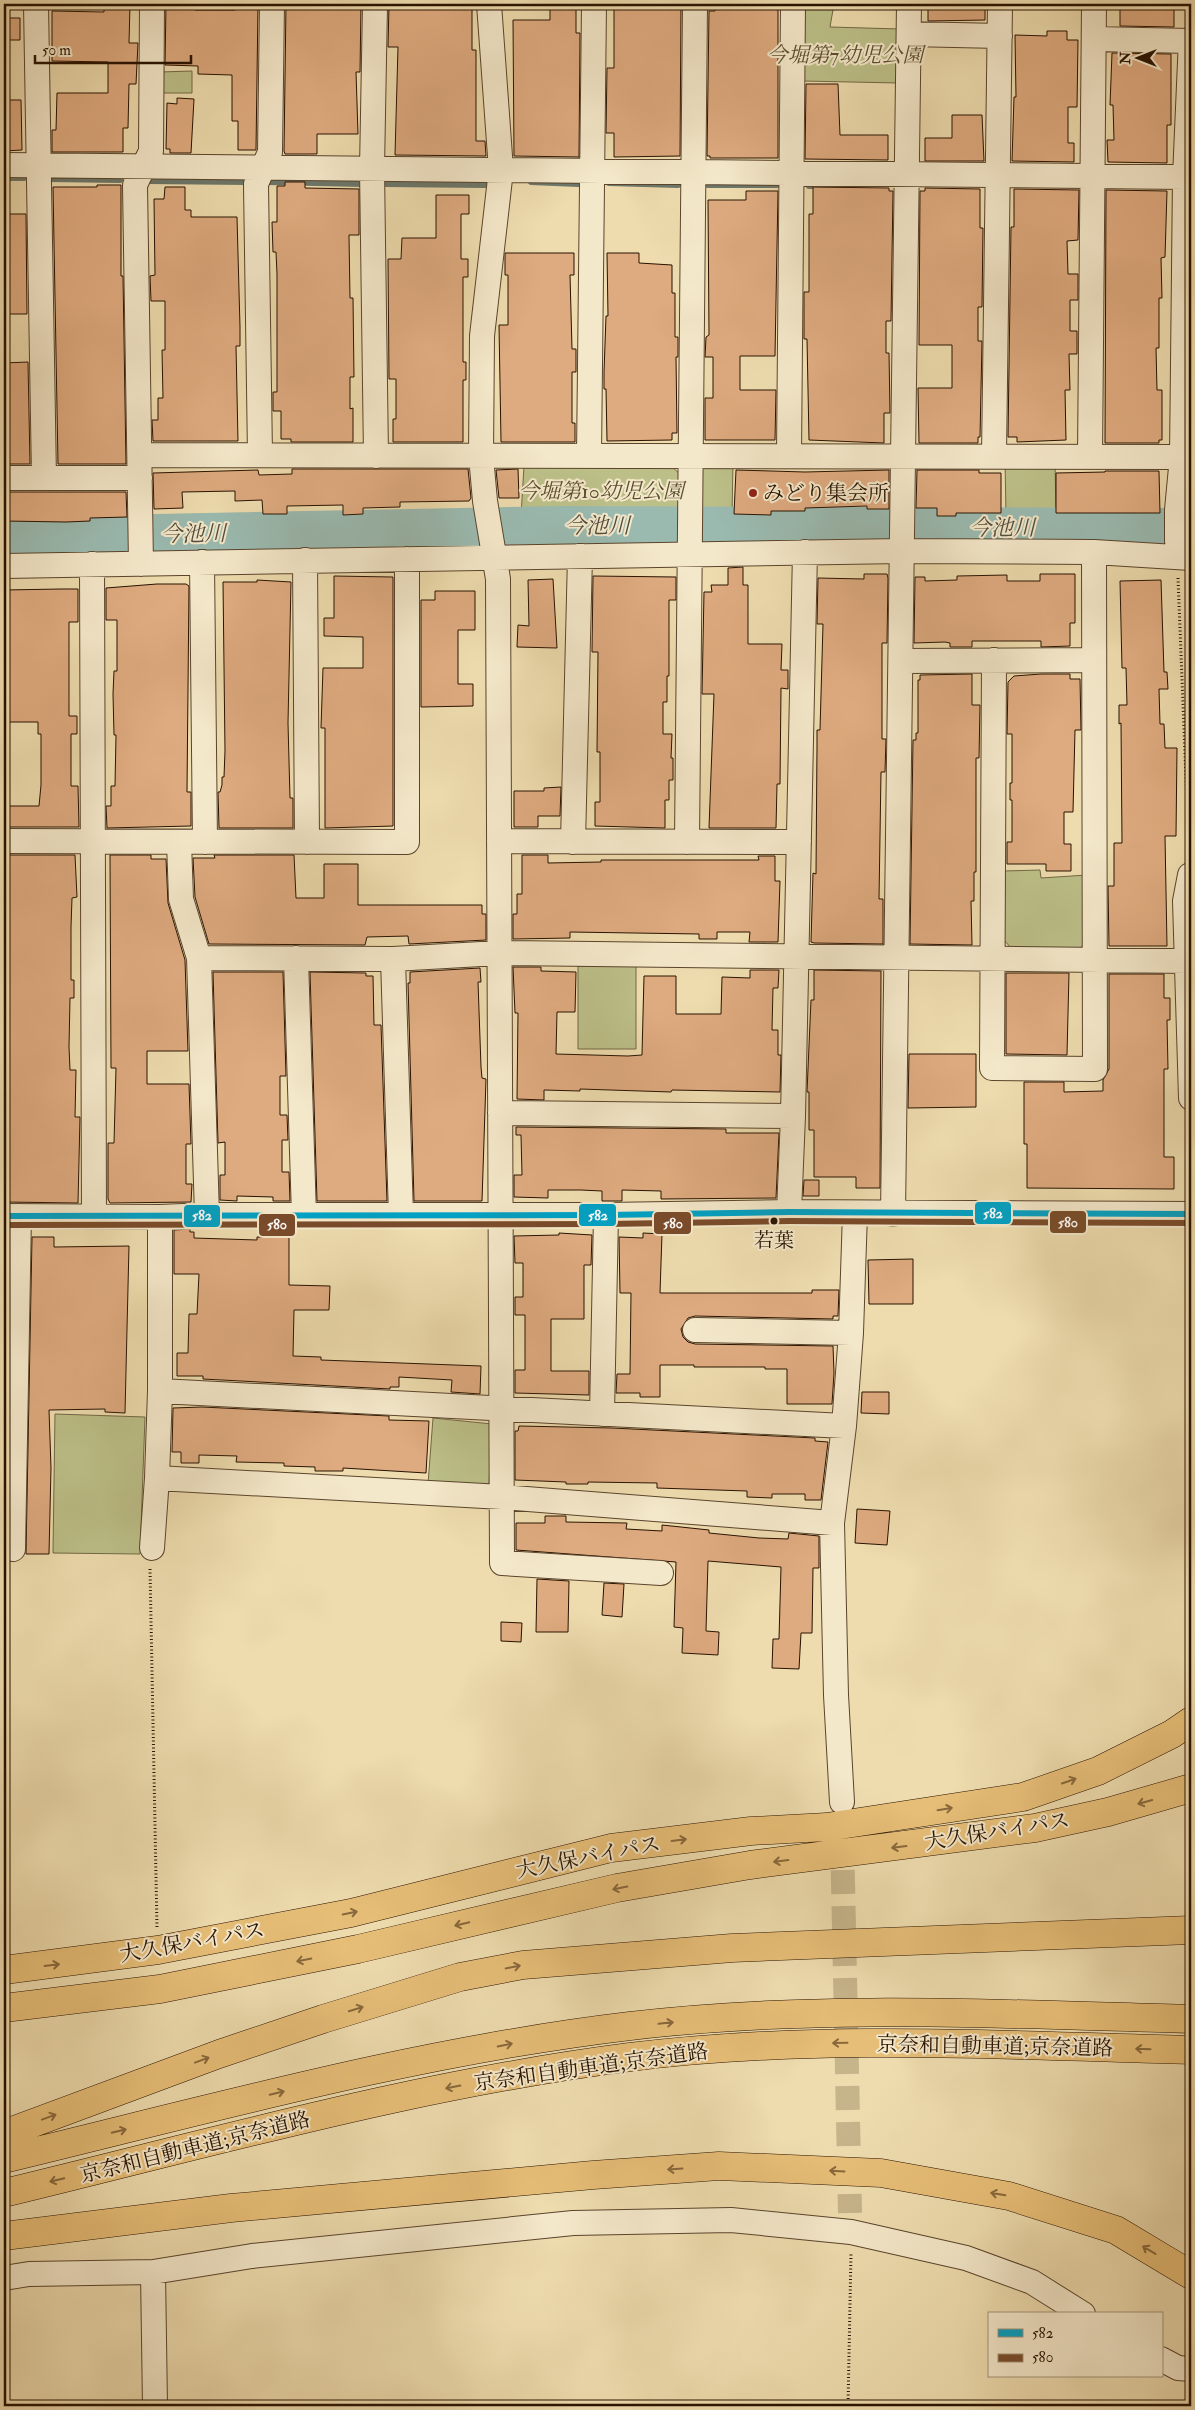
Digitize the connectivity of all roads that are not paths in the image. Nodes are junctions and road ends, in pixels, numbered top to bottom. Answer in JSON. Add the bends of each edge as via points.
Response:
{"nodes":[{"id":1,"x":36,"y":4,"type":"edge"},
{"id":2,"x":152,"y":4,"type":"edge"},
{"id":3,"x":272,"y":4,"type":"edge"},
{"id":4,"x":375,"y":4,"type":"edge"},
{"id":5,"x":489,"y":4,"type":"edge"},
{"id":6,"x":594,"y":4,"type":"edge"},
{"id":7,"x":695,"y":4,"type":"edge"},
{"id":8,"x":793,"y":4,"type":"edge"},
{"id":9,"x":909,"y":4,"type":"edge"},
{"id":10,"x":1000,"y":4,"type":"edge"},
{"id":11,"x":1094,"y":4,"type":"edge"},
{"id":12,"x":909,"y":34,"type":"junction"},
{"id":13,"x":1000,"y":36,"type":"junction"},
{"id":14,"x":1094,"y":39,"type":"junction"},
{"id":15,"x":1191,"y":40,"type":"edge"},
{"id":16,"x":4,"y":165,"type":"edge"},
{"id":17,"x":39,"y":166,"type":"junction"},
{"id":18,"x":142,"y":167,"type":"junction"},
{"id":19,"x":263,"y":168,"type":"junction"},
{"id":20,"x":372,"y":169,"type":"junction"},
{"id":21,"x":501,"y":170,"type":"junction"},
{"id":22,"x":592,"y":171,"type":"junction"},
{"id":23,"x":693,"y":172,"type":"junction"},
{"id":24,"x":791,"y":173,"type":"junction"},
{"id":25,"x":907,"y":174,"type":"junction"},
{"id":26,"x":998,"y":175,"type":"junction"},
{"id":27,"x":1092,"y":176,"type":"junction"},
{"id":28,"x":1185,"y":177,"type":"junction"},
{"id":29,"x":140,"y":455,"type":"junction"},
{"id":30,"x":260,"y":455,"type":"junction"},
{"id":31,"x":376,"y":456,"type":"junction"},
{"id":32,"x":481,"y":456,"type":"junction"},
{"id":33,"x":589,"y":456,"type":"junction"},
{"id":34,"x":691,"y":456,"type":"junction"},
{"id":35,"x":789,"y":456,"type":"junction"},
{"id":36,"x":903,"y":456,"type":"junction"},
{"id":37,"x":994,"y":456,"type":"junction"},
{"id":38,"x":1090,"y":457,"type":"junction"},
{"id":39,"x":1182,"y":457,"type":"junction"},
{"id":40,"x":4,"y":478,"type":"edge"},
{"id":41,"x":44,"y":478,"type":"junction"},
{"id":42,"x":140,"y":478,"type":"junction"},
{"id":43,"x":902,"y":545,"type":"junction"},
{"id":44,"x":690,"y":548,"type":"junction"},
{"id":45,"x":493,"y":551,"type":"junction"},
{"id":46,"x":805,"y":552,"type":"junction"},
{"id":47,"x":1094,"y":552,"type":"junction"},
{"id":48,"x":580,"y":556,"type":"junction"},
{"id":49,"x":1182,"y":556,"type":"edge"},
{"id":50,"x":407,"y":559,"type":"junction"},
{"id":51,"x":305,"y":560,"type":"junction"},
{"id":52,"x":202,"y":562,"type":"junction"},
{"id":53,"x":92,"y":564,"type":"junction"},
{"id":54,"x":141,"y":564,"type":"junction"},
{"id":55,"x":4,"y":566,"type":"edge"},
{"id":56,"x":994,"y":660,"type":"junction"},
{"id":57,"x":1094,"y":660,"type":"junction"},
{"id":58,"x":901,"y":661,"type":"junction"},
{"id":59,"x":4,"y":841,"type":"edge"},
{"id":60,"x":499,"y":841,"type":"junction"},
{"id":61,"x":93,"y":842,"type":"junction"},
{"id":62,"x":179,"y":842,"type":"junction"},
{"id":63,"x":204,"y":842,"type":"junction"},
{"id":64,"x":307,"y":842,"type":"junction"},
{"id":65,"x":573,"y":842,"type":"junction"},
{"id":66,"x":687,"y":842,"type":"junction"},
{"id":67,"x":799,"y":842,"type":"junction"},
{"id":68,"x":1190,"y":875,"type":"road end"},
{"id":69,"x":499,"y":953,"type":"junction"},
{"id":70,"x":797,"y":956,"type":"junction"},
{"id":71,"x":199,"y":958,"type":"junction"},
{"id":72,"x":296,"y":958,"type":"junction"},
{"id":73,"x":393,"y":958,"type":"junction"},
{"id":74,"x":897,"y":958,"type":"junction"},
{"id":75,"x":993,"y":959,"type":"junction"},
{"id":76,"x":1095,"y":960,"type":"junction"},
{"id":77,"x":1188,"y":961,"type":"junction"},
{"id":78,"x":1191,"y":1098,"type":"edge"},
{"id":79,"x":500,"y":1113,"type":"junction"},
{"id":80,"x":794,"y":1116,"type":"junction"},
{"id":81,"x":789,"y":1212,"type":"junction"},
{"id":82,"x":855,"y":1213,"type":"junction"},
{"id":83,"x":500,"y":1214,"type":"junction"},
{"id":84,"x":893,"y":1214,"type":"junction"},
{"id":85,"x":1191,"y":1214,"type":"edge"},
{"id":86,"x":207,"y":1215,"type":"junction"},
{"id":87,"x":401,"y":1215,"type":"junction"},
{"id":88,"x":606,"y":1215,"type":"junction"},
{"id":89,"x":11,"y":1216,"type":"edge"},
{"id":90,"x":94,"y":1216,"type":"junction"},
{"id":91,"x":304,"y":1216,"type":"junction"},
{"id":92,"x":160,"y":1217,"type":"junction"},
{"id":93,"x":695,"y":1330,"type":"dead end"},
{"id":94,"x":851,"y":1333,"type":"junction"},
{"id":95,"x":160,"y":1391,"type":"junction"},
{"id":96,"x":501,"y":1408,"type":"junction"},
{"id":97,"x":602,"y":1414,"type":"junction"},
{"id":98,"x":844,"y":1426,"type":"junction"},
{"id":99,"x":156,"y":1478,"type":"junction"},
{"id":100,"x":502,"y":1497,"type":"junction"},
{"id":101,"x":832,"y":1523,"type":"junction"},
{"id":102,"x":152,"y":1548,"type":"road end"},
{"id":103,"x":13,"y":1549,"type":"dead end"},
{"id":104,"x":661,"y":1573,"type":"dead end"},
{"id":105,"x":836,"y":1680,"type":"junction"},
{"id":106,"x":1191,"y":1721,"type":"edge"},
{"id":107,"x":1191,"y":1788,"type":"edge"},
{"id":108,"x":842,"y":1802,"type":"dead end"},
{"id":109,"x":827,"y":1827,"type":"junction"},
{"id":110,"x":1191,"y":1930,"type":"edge"},
{"id":111,"x":4,"y":1970,"type":"edge"},
{"id":112,"x":4,"y":2008,"type":"edge"},
{"id":113,"x":1191,"y":2019,"type":"edge"},
{"id":114,"x":1191,"y":2050,"type":"edge"},
{"id":115,"x":4,"y":2134,"type":"edge"},
{"id":116,"x":4,"y":2159,"type":"edge"},
{"id":117,"x":4,"y":2193,"type":"edge"},
{"id":118,"x":4,"y":2236,"type":"edge"},
{"id":119,"x":153,"y":2272,"type":"junction"},
{"id":120,"x":1191,"y":2275,"type":"edge"},
{"id":121,"x":4,"y":2278,"type":"edge"},
{"id":122,"x":1080,"y":2312,"type":"edge"},
{"id":123,"x":1162,"y":2360,"type":"edge"},
{"id":124,"x":1191,"y":2369,"type":"edge"},
{"id":125,"x":155,"y":2406,"type":"edge"}],
"edges":[{"from":1,"to":17,"type":"street"},
{"from":2,"to":18,"type":"street","via":[[151,151]]},
{"from":3,"to":19,"type":"street","via":[[270,152]]},
{"from":4,"to":20,"type":"street"},
{"from":5,"to":21,"type":"street"},
{"from":6,"to":22,"type":"street"},
{"from":7,"to":23,"type":"street"},
{"from":8,"to":24,"type":"street"},
{"from":9,"to":12,"type":"street"},
{"from":10,"to":13,"type":"street"},
{"from":11,"to":14,"type":"street"},
{"from":12,"to":13,"type":"street"},
{"from":12,"to":25,"type":"street"},
{"from":13,"to":26,"type":"street"},
{"from":14,"to":15,"type":"street"},
{"from":14,"to":27,"type":"street"},
{"from":15,"to":28,"type":"street"},
{"from":16,"to":17,"type":"street"},
{"from":17,"to":18,"type":"street"},
{"from":17,"to":41,"type":"street"},
{"from":18,"to":19,"type":"street"},
{"from":18,"to":29,"type":"street","via":[[135,185]]},
{"from":19,"to":20,"type":"street"},
{"from":19,"to":30,"type":"street","via":[[256,184]]},
{"from":20,"to":21,"type":"street"},
{"from":20,"to":31,"type":"street"},
{"from":21,"to":22,"type":"street"},
{"from":21,"to":32,"type":"street","via":[[482,336]]},
{"from":22,"to":23,"type":"street"},
{"from":22,"to":33,"type":"street"},
{"from":23,"to":24,"type":"street"},
{"from":23,"to":34,"type":"street"},
{"from":24,"to":25,"type":"street"},
{"from":24,"to":35,"type":"street"},
{"from":25,"to":26,"type":"street"},
{"from":25,"to":36,"type":"street"},
{"from":26,"to":27,"type":"street"},
{"from":26,"to":37,"type":"street"},
{"from":27,"to":28,"type":"street"},
{"from":27,"to":38,"type":"street"},
{"from":28,"to":39,"type":"street"},
{"from":29,"to":30,"type":"street"},
{"from":29,"to":42,"type":"street"},
{"from":30,"to":31,"type":"street"},
{"from":31,"to":32,"type":"street"},
{"from":32,"to":33,"type":"street"},
{"from":32,"to":45,"type":"street"},
{"from":33,"to":34,"type":"street"},
{"from":34,"to":35,"type":"street"},
{"from":34,"to":44,"type":"street"},
{"from":35,"to":36,"type":"street"},
{"from":36,"to":37,"type":"street"},
{"from":36,"to":43,"type":"street"},
{"from":37,"to":38,"type":"street"},
{"from":38,"to":39,"type":"street"},
{"from":39,"to":49,"type":"street","via":[[1177,510]]},
{"from":40,"to":41,"type":"street"},
{"from":41,"to":42,"type":"street"},
{"from":42,"to":54,"type":"street"},
{"from":43,"to":46,"type":"street"},
{"from":43,"to":47,"type":"street"},
{"from":43,"to":58,"type":"street"},
{"from":44,"to":46,"type":"street"},
{"from":44,"to":48,"type":"street"},
{"from":44,"to":66,"type":"street"},
{"from":45,"to":48,"type":"street"},
{"from":45,"to":50,"type":"street"},
{"from":45,"to":60,"type":"street","via":[[498,579]]},
{"from":46,"to":67,"type":"street"},
{"from":47,"to":49,"type":"street"},
{"from":47,"to":57,"type":"street"},
{"from":48,"to":65,"type":"street"},
{"from":50,"to":51,"type":"street"},
{"from":50,"to":64,"type":"street","via":[[407,842]]},
{"from":51,"to":52,"type":"street"},
{"from":51,"to":64,"type":"street"},
{"from":52,"to":54,"type":"street"},
{"from":52,"to":63,"type":"street"},
{"from":53,"to":54,"type":"street"},
{"from":53,"to":55,"type":"street"},
{"from":53,"to":61,"type":"street"},
{"from":56,"to":57,"type":"street"},
{"from":56,"to":58,"type":"street"},
{"from":56,"to":75,"type":"street"},
{"from":57,"to":76,"type":"street"},
{"from":58,"to":74,"type":"street"},
{"from":59,"to":61,"type":"street"},
{"from":60,"to":65,"type":"street"},
{"from":60,"to":69,"type":"street"},
{"from":61,"to":62,"type":"street"},
{"from":61,"to":90,"type":"street"},
{"from":62,"to":63,"type":"street"},
{"from":62,"to":71,"type":"street","via":[[181,899]]},
{"from":63,"to":64,"type":"street"},
{"from":65,"to":66,"type":"street"},
{"from":66,"to":67,"type":"street"},
{"from":67,"to":70,"type":"street"},
{"from":68,"to":77,"type":"street","via":[[1185,901]]},
{"from":69,"to":70,"type":"street"},
{"from":69,"to":73,"type":"street"},
{"from":69,"to":79,"type":"street"},
{"from":70,"to":74,"type":"street"},
{"from":70,"to":80,"type":"street"},
{"from":71,"to":72,"type":"street"},
{"from":71,"to":86,"type":"street"},
{"from":72,"to":73,"type":"street"},
{"from":72,"to":91,"type":"street"},
{"from":73,"to":87,"type":"street"},
{"from":74,"to":75,"type":"street"},
{"from":74,"to":84,"type":"street"},
{"from":75,"to":76,"type":"street"},
{"from":75,"to":76,"type":"street","via":[[992,1068],[1095,1069]]},
{"from":76,"to":77,"type":"street"},
{"from":77,"to":78,"type":"street"},
{"from":79,"to":80,"type":"street"},
{"from":79,"to":83,"type":"street"},
{"from":80,"to":81,"type":"street"},
{"from":81,"to":82,"type":"street"},
{"from":81,"to":88,"type":"street"},
{"from":82,"to":84,"type":"street"},
{"from":82,"to":94,"type":"street"},
{"from":83,"to":87,"type":"street"},
{"from":83,"to":88,"type":"street"},
{"from":83,"to":96,"type":"street"},
{"from":84,"to":85,"type":"street"},
{"from":86,"to":91,"type":"street"},
{"from":86,"to":92,"type":"street"},
{"from":87,"to":91,"type":"street"},
{"from":88,"to":97,"type":"street"},
{"from":89,"to":90,"type":"street"},
{"from":89,"to":103,"type":"street"},
{"from":90,"to":92,"type":"street"},
{"from":92,"to":95,"type":"street"},
{"from":93,"to":94,"type":"street"},
{"from":94,"to":98,"type":"street"},
{"from":95,"to":96,"type":"street"},
{"from":95,"to":99,"type":"street"},
{"from":96,"to":97,"type":"street"},
{"from":96,"to":100,"type":"street"},
{"from":97,"to":98,"type":"street"},
{"from":98,"to":101,"type":"street"},
{"from":99,"to":100,"type":"street"},
{"from":99,"to":102,"type":"street"},
{"from":100,"to":101,"type":"street"},
{"from":100,"to":104,"type":"street","via":[[502,1563]]},
{"from":101,"to":105,"type":"street"},
{"from":105,"to":108,"type":"street"},
{"from":105,"to":109,"type":"street","via":[[824,1696]]},
{"from":109,"to":106,"type":"highway","name":"大久保バイパス","one_way":true,"via":[[1023,1797],[1098,1771]]},
{"from":107,"to":112,"type":"highway","name":"大久保バイパス","one_way":true,"via":[[1108,1812],[1035,1828],[617,1888],[358,1949],[160,1989]]},
{"from":111,"to":109,"type":"highway","name":"大久保バイパス","one_way":true,"via":[[158,1950],[351,1913],[611,1848],[751,1831]]},
{"from":115,"to":110,"type":"highway","one_way":true,"via":[[323,2019],[460,1977],[523,1965],[732,1948]]},
{"from":116,"to":113,"type":"highway","name":"京奈和自動車道;京奈道路","one_way":true,"via":[[374,2070],[530,2040],[630,2026],[717,2018],[878,2012]]},
{"from":114,"to":117,"type":"highway","name":"京奈和自動車道;京奈道路","one_way":true,"via":[[878,2042],[799,2044],[632,2057],[534,2071],[374,2103]]},
{"from":120,"to":118,"type":"highway","one_way":true,"via":[[1116,2230],[1009,2196],[882,2173],[719,2166],[231,2208]]},
{"from":119,"to":121,"type":"street","via":[[29,2274]]},
{"from":119,"to":122,"type":"street","via":[[252,2256],[573,2223],[731,2220],[851,2223],[1032,2282]]},
{"from":119,"to":125,"type":"street"},
{"from":123,"to":124,"type":"street","via":[[1178,2368]]}]}
